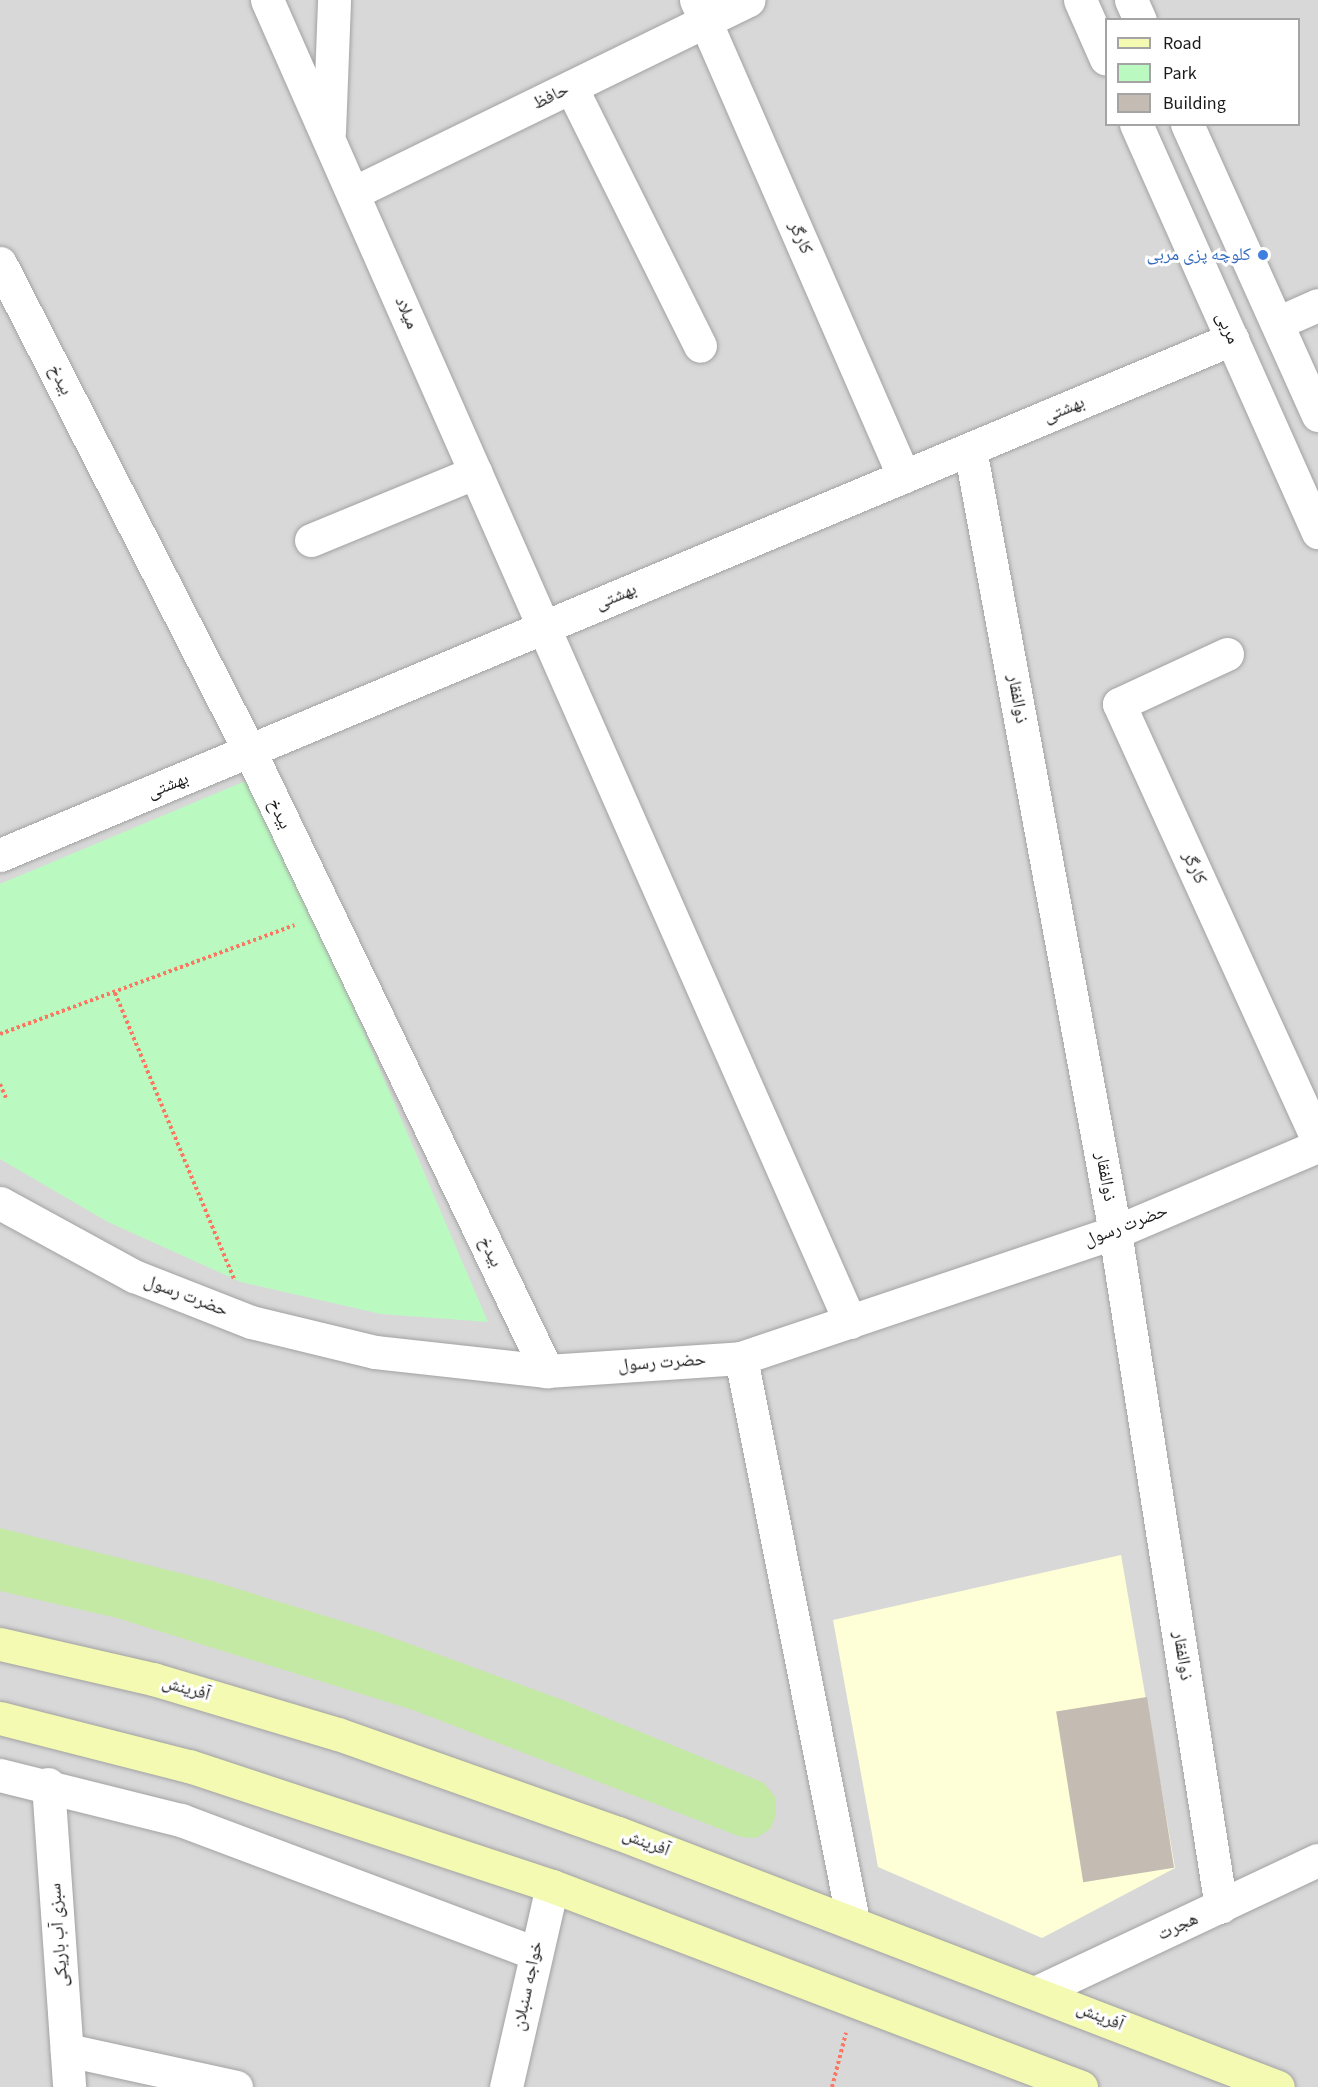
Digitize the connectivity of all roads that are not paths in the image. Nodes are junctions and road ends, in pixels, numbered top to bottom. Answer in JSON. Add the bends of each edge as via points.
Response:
{"nodes":[{"id":1,"x":267,"y":0,"type":"edge"},
{"id":2,"x":334,"y":0,"type":"edge"},
{"id":3,"x":748,"y":0,"type":"edge"},
{"id":4,"x":1080,"y":0,"type":"edge"},
{"id":5,"x":1131,"y":0,"type":"edge"},
{"id":6,"x":701,"y":11,"type":"edge"},
{"id":7,"x":1139,"y":18,"type":"edge"},
{"id":8,"x":1105,"y":55,"type":"edge"},
{"id":9,"x":571,"y":87,"type":"junction"},
{"id":10,"x":1137,"y":126,"type":"edge"},
{"id":11,"x":1192,"y":136,"type":"edge"},
{"id":12,"x":328,"y":140,"type":"junction"},
{"id":13,"x":1156,"y":168,"type":"junction"},
{"id":14,"x":353,"y":193,"type":"junction"},
{"id":15,"x":0,"y":263,"type":"edge"},
{"id":16,"x":1318,"y":305,"type":"edge"},
{"id":17,"x":1277,"y":323,"type":"junction"},
{"id":18,"x":1232,"y":339,"type":"junction"},
{"id":19,"x":700,"y":346,"type":"dead end"},
{"id":20,"x":1318,"y":415,"type":"edge"},
{"id":21,"x":970,"y":449,"type":"junction"},
{"id":22,"x":476,"y":472,"type":"junction"},
{"id":23,"x":904,"y":477,"type":"junction"},
{"id":24,"x":1318,"y":532,"type":"edge"},
{"id":25,"x":311,"y":540,"type":"dead end"},
{"id":26,"x":544,"y":626,"type":"junction"},
{"id":27,"x":1227,"y":654,"type":"dead end"},
{"id":28,"x":250,"y":752,"type":"junction"},
{"id":29,"x":0,"y":855,"type":"edge"},
{"id":30,"x":1318,"y":1141,"type":"edge"},
{"id":31,"x":1318,"y":1146,"type":"edge"},
{"id":32,"x":0,"y":1203,"type":"edge"},
{"id":33,"x":1115,"y":1232,"type":"junction"},
{"id":34,"x":850,"y":1322,"type":"junction"},
{"id":35,"x":741,"y":1358,"type":"junction"},
{"id":36,"x":547,"y":1371,"type":"junction"},
{"id":37,"x":0,"y":1644,"type":"edge"},
{"id":38,"x":0,"y":1718,"type":"edge"},
{"id":39,"x":0,"y":1774,"type":"edge"},
{"id":40,"x":48,"y":1784,"type":"junction"},
{"id":41,"x":1318,"y":1860,"type":"edge"},
{"id":42,"x":552,"y":1886,"type":"junction"},
{"id":43,"x":1221,"y":1907,"type":"junction"},
{"id":44,"x":853,"y":1921,"type":"junction"},
{"id":45,"x":535,"y":1953,"type":"junction"},
{"id":46,"x":1037,"y":1992,"type":"junction"},
{"id":47,"x":67,"y":2050,"type":"junction"},
{"id":48,"x":69,"y":2087,"type":"edge"},
{"id":49,"x":236,"y":2087,"type":"edge"},
{"id":50,"x":506,"y":2087,"type":"edge"},
{"id":51,"x":1081,"y":2087,"type":"edge"},
{"id":52,"x":1278,"y":2087,"type":"edge"}],
"edges":[{"from":1,"to":12,"type":"street","name":"میلاد"},
{"from":2,"to":12,"type":"street"},
{"from":3,"to":6,"type":"street","name":"حافظ"},
{"from":4,"to":8,"type":"street"},
{"from":5,"to":7,"type":"street"},
{"from":6,"to":9,"type":"street","name":"حافظ"},
{"from":6,"to":23,"type":"street","name":"کارگر"},
{"from":9,"to":14,"type":"street","name":"حافظ"},
{"from":9,"to":19,"type":"street"},
{"from":10,"to":13,"type":"street","name":"مربی"},
{"from":11,"to":13,"type":"street"},
{"from":11,"to":17,"type":"street"},
{"from":12,"to":14,"type":"street","name":"میلاد"},
{"from":13,"to":18,"type":"street","name":"مربی"},
{"from":14,"to":22,"type":"street","name":"میلاد"},
{"from":15,"to":28,"type":"street","name":"بیدخ"},
{"from":16,"to":17,"type":"street"},
{"from":17,"to":20,"type":"street"},
{"from":18,"to":21,"type":"street","name":"بهشتی"},
{"from":18,"to":24,"type":"street","name":"مربی"},
{"from":21,"to":23,"type":"street","name":"بهشتی"},
{"from":21,"to":33,"type":"street","name":"ذوالفقار"},
{"from":22,"to":25,"type":"street"},
{"from":22,"to":26,"type":"street","name":"میلاد"},
{"from":23,"to":26,"type":"street","name":"بهشتی"},
{"from":26,"to":28,"type":"street","name":"بهشتی"},
{"from":26,"to":34,"type":"street","name":"میلاد"},
{"from":27,"to":30,"type":"street","name":"کارگر","via":[[1119,704]]},
{"from":28,"to":29,"type":"street","name":"بهشتی"},
{"from":28,"to":36,"type":"street","name":"بیدخ"},
{"from":31,"to":33,"type":"street","name":"حضرت رسول"},
{"from":32,"to":36,"type":"street","name":"حضرت رسول","via":[[134,1276],[251,1322],[375,1352]]},
{"from":33,"to":34,"type":"street","name":"حضرت رسول"},
{"from":33,"to":43,"type":"street","name":"ذوالفقار"},
{"from":34,"to":35,"type":"street","name":"حضرت رسول"},
{"from":35,"to":36,"type":"street","name":"حضرت رسول"},
{"from":35,"to":44,"type":"street"},
{"from":37,"to":44,"type":"main road","name":"آفرینش","via":[[153,1679],[338,1734]]},
{"from":38,"to":42,"type":"main road","via":[[189,1766]]},
{"from":39,"to":40,"type":"street"},
{"from":40,"to":45,"type":"street","via":[[282,1854]]},
{"from":40,"to":47,"type":"street","name":"سبزی آب باریکی"},
{"from":41,"to":43,"type":"street","name":"هجرت"},
{"from":42,"to":45,"type":"street","name":"خواجه سنبلان"},
{"from":42,"to":51,"type":"main road"},
{"from":43,"to":46,"type":"street","name":"هجرت"},
{"from":44,"to":46,"type":"main road","name":"آفرینش"},
{"from":45,"to":50,"type":"street","name":"خواجه سنبلان"},
{"from":46,"to":52,"type":"main road","name":"آفرینش"},
{"from":47,"to":48,"type":"street","name":"سبزی آب باریکی"},
{"from":47,"to":49,"type":"street"}]}
